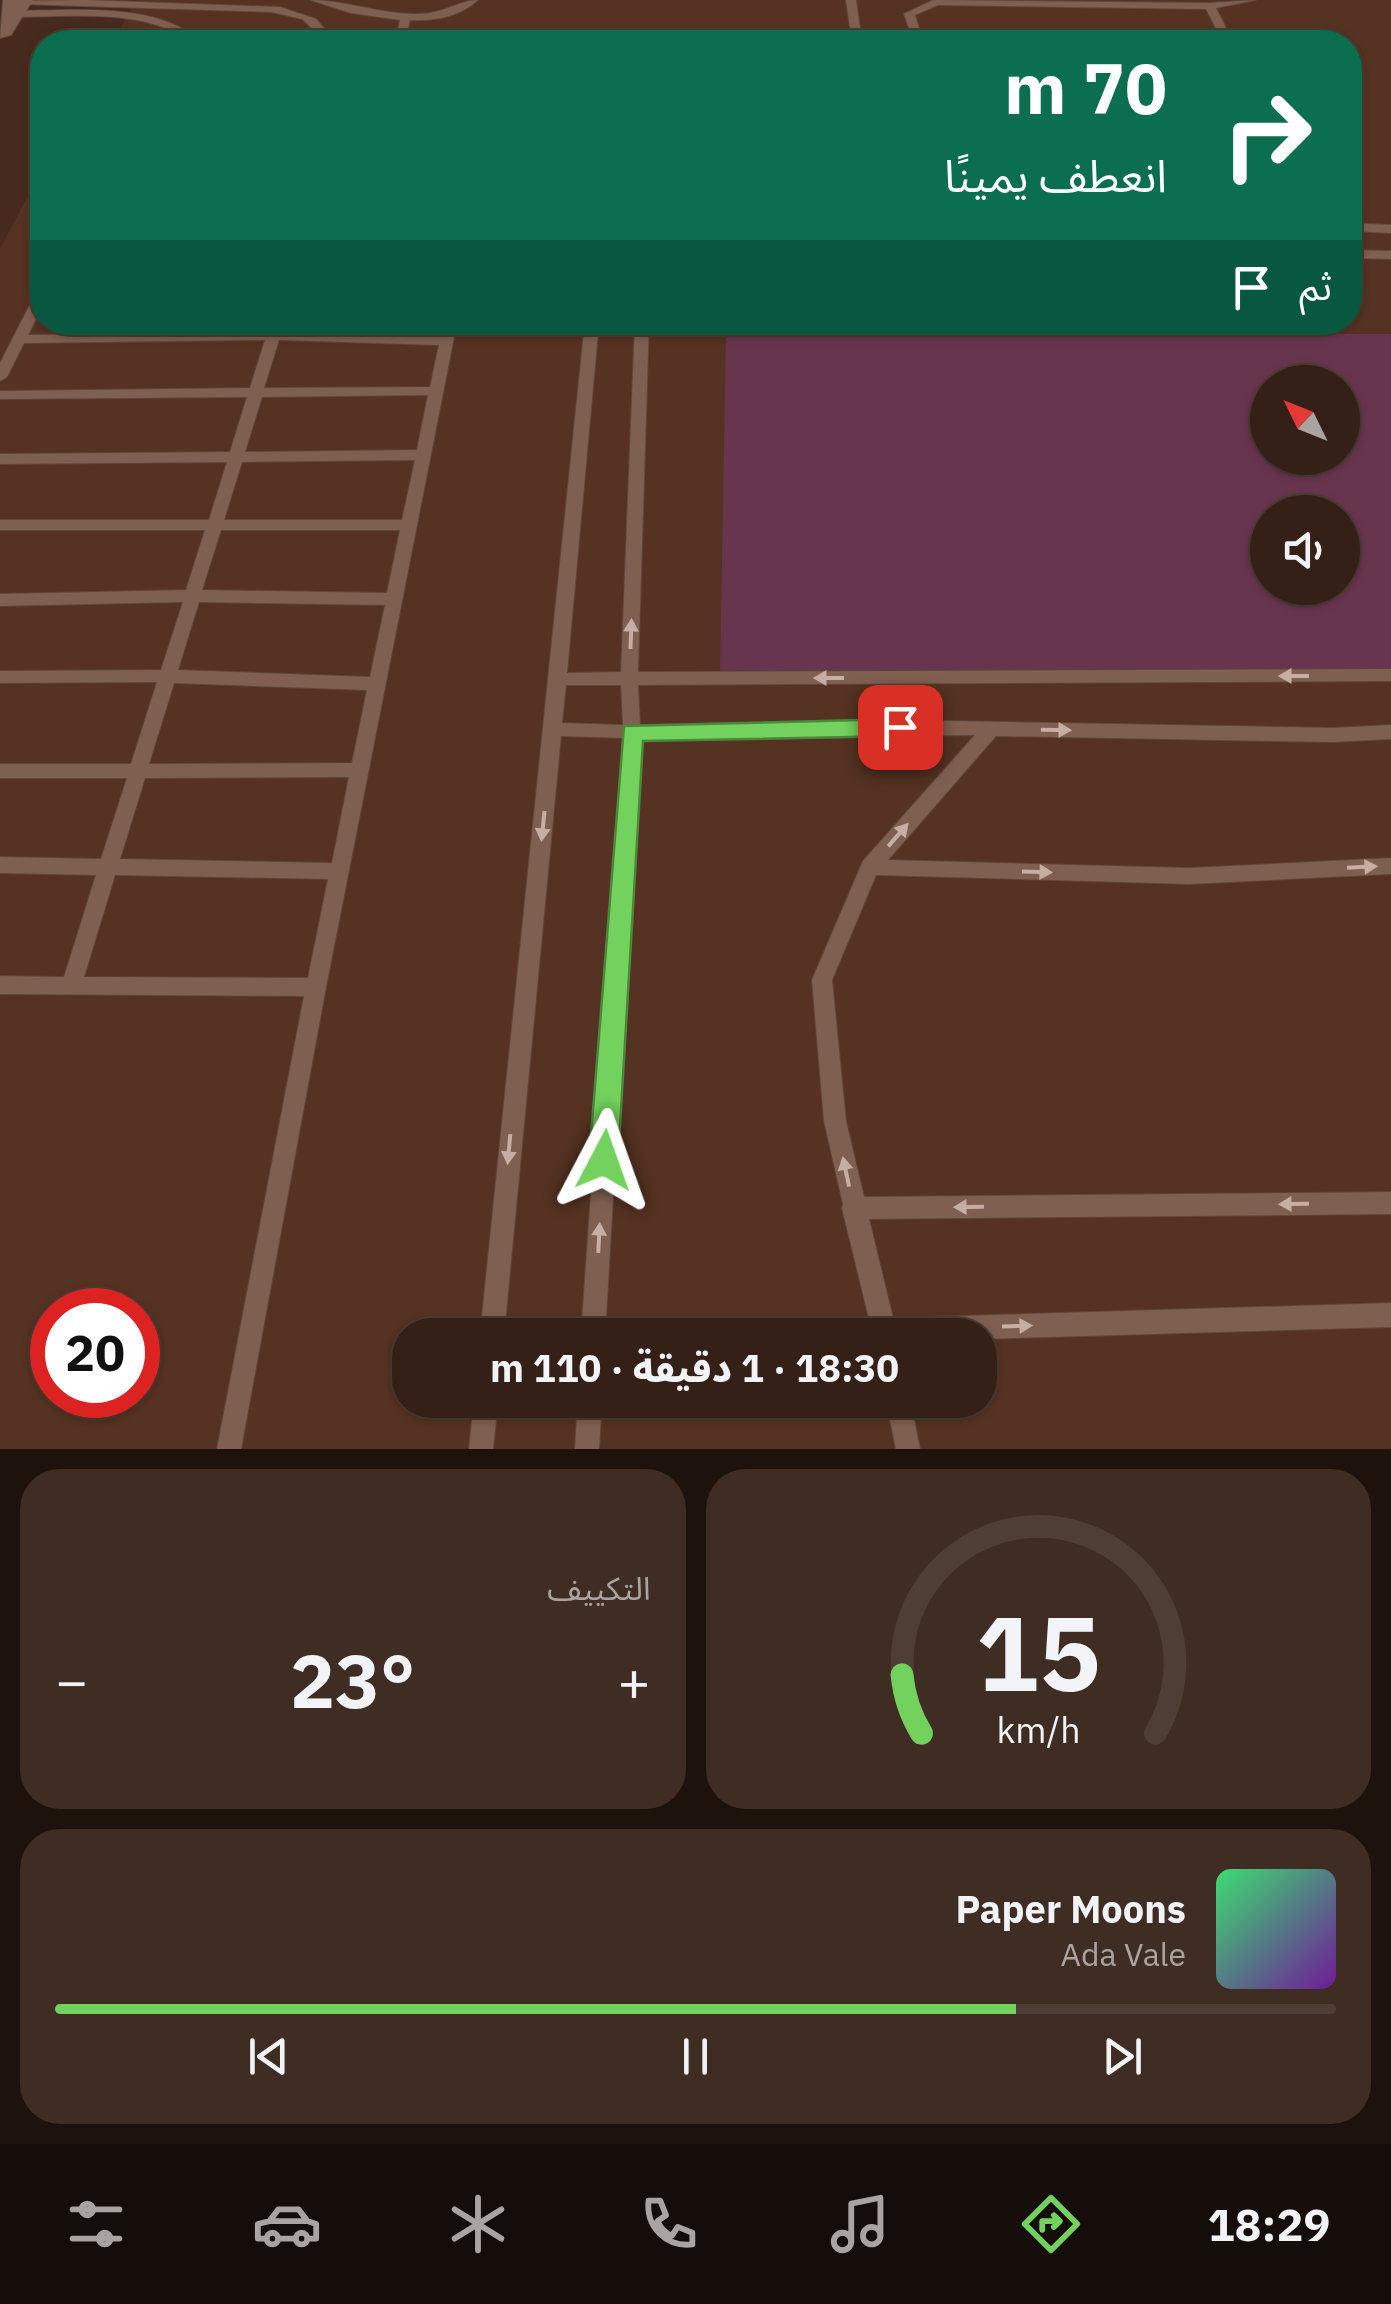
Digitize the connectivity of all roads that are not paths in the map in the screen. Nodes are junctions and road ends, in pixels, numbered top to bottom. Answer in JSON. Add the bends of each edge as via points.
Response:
{"nodes":[{"id":1,"x":315,"y":0,"type":"edge"},
{"id":2,"x":473,"y":0,"type":"edge"},
{"id":3,"x":851,"y":0,"type":"edge"},
{"id":4,"x":1251,"y":0,"type":"edge"},
{"id":5,"x":1210,"y":6,"type":"junction"},
{"id":6,"x":11,"y":11,"type":"edge"},
{"id":7,"x":406,"y":16,"type":"junction"},
{"id":8,"x":178,"y":30,"type":"edge"},
{"id":9,"x":321,"y":30,"type":"edge"},
{"id":10,"x":403,"y":30,"type":"edge"},
{"id":11,"x":855,"y":30,"type":"edge"},
{"id":12,"x":915,"y":30,"type":"edge"},
{"id":13,"x":1222,"y":30,"type":"edge"},
{"id":14,"x":1362,"y":228,"type":"edge"},
{"id":15,"x":1391,"y":229,"type":"edge"},
{"id":16,"x":1362,"y":254,"type":"edge"},
{"id":17,"x":1391,"y":255,"type":"edge"},
{"id":18,"x":30,"y":319,"type":"edge"},
{"id":19,"x":134,"y":335,"type":"edge"},
{"id":20,"x":274,"y":335,"type":"edge"},
{"id":21,"x":447,"y":335,"type":"edge"},
{"id":22,"x":591,"y":335,"type":"edge"},
{"id":23,"x":642,"y":335,"type":"edge"},
{"id":24,"x":20,"y":339,"type":"junction"},
{"id":25,"x":0,"y":377,"type":"edge"},
{"id":26,"x":437,"y":391,"type":"junction"},
{"id":27,"x":256,"y":392,"type":"junction"},
{"id":28,"x":0,"y":395,"type":"edge"},
{"id":29,"x":424,"y":455,"type":"junction"},
{"id":30,"x":236,"y":457,"type":"junction"},
{"id":31,"x":0,"y":459,"type":"edge"},
{"id":32,"x":215,"y":524,"type":"junction"},
{"id":33,"x":410,"y":525,"type":"junction"},
{"id":34,"x":0,"y":526,"type":"edge"},
{"id":35,"x":192,"y":596,"type":"junction"},
{"id":36,"x":394,"y":599,"type":"junction"},
{"id":37,"x":0,"y":600,"type":"edge"},
{"id":38,"x":167,"y":676,"type":"junction"},
{"id":39,"x":1391,"y":676,"type":"edge"},
{"id":40,"x":0,"y":677,"type":"edge"},
{"id":41,"x":558,"y":679,"type":"junction"},
{"id":42,"x":629,"y":679,"type":"junction"},
{"id":43,"x":378,"y":684,"type":"junction"},
{"id":44,"x":553,"y":729,"type":"junction"},
{"id":45,"x":991,"y":729,"type":"junction"},
{"id":46,"x":632,"y":732,"type":"junction"},
{"id":47,"x":1391,"y":732,"type":"edge"},
{"id":48,"x":360,"y":770,"type":"junction"},
{"id":49,"x":0,"y":771,"type":"edge"},
{"id":50,"x":137,"y":771,"type":"junction"},
{"id":51,"x":0,"y":865,"type":"edge"},
{"id":52,"x":108,"y":866,"type":"junction"},
{"id":53,"x":1391,"y":866,"type":"edge"},
{"id":54,"x":870,"y":867,"type":"junction"},
{"id":55,"x":339,"y":871,"type":"junction"},
{"id":56,"x":0,"y":986,"type":"edge"},
{"id":57,"x":70,"y":986,"type":"junction"},
{"id":58,"x":316,"y":988,"type":"junction"},
{"id":59,"x":1391,"y":1203,"type":"edge"},
{"id":60,"x":853,"y":1208,"type":"junction"},
{"id":61,"x":1391,"y":1315,"type":"edge"},
{"id":62,"x":494,"y":1318,"type":"edge"},
{"id":63,"x":594,"y":1318,"type":"edge"},
{"id":64,"x":881,"y":1318,"type":"edge"},
{"id":65,"x":997,"y":1328,"type":"edge"},
{"id":66,"x":484,"y":1418,"type":"edge"},
{"id":67,"x":589,"y":1418,"type":"edge"},
{"id":68,"x":902,"y":1418,"type":"edge"},
{"id":69,"x":229,"y":1449,"type":"edge"},
{"id":70,"x":481,"y":1449,"type":"edge"},
{"id":71,"x":587,"y":1449,"type":"edge"},
{"id":72,"x":908,"y":1449,"type":"edge"}],
"edges":[{"from":1,"to":7,"type":"lane","via":[[362,14]]},
{"from":2,"to":7,"type":"lane","via":[[456,11]]},
{"from":3,"to":11,"type":"lane"},
{"from":4,"to":5,"type":"lane"},
{"from":5,"to":12,"type":"lane","via":[[938,2],[909,14]]},
{"from":5,"to":13,"type":"lane"},
{"from":6,"to":8,"type":"lane","via":[[147,19]]},
{"from":6,"to":9,"type":"lane","via":[[271,9],[302,14]]},
{"from":7,"to":10,"type":"lane"},
{"from":14,"to":15,"type":"lane"},
{"from":16,"to":17,"type":"lane"},
{"from":18,"to":24,"type":"lane"},
{"from":19,"to":24,"type":"lane"},
{"from":20,"to":27,"type":"lane"},
{"from":21,"to":26,"type":"lane"},
{"from":22,"to":41,"type":"lane"},
{"from":42,"to":23,"type":"lane","one_way":true},
{"from":24,"to":25,"type":"lane"},
{"from":26,"to":27,"type":"lane"},
{"from":26,"to":29,"type":"lane"},
{"from":27,"to":28,"type":"lane"},
{"from":27,"to":30,"type":"lane"},
{"from":29,"to":30,"type":"lane"},
{"from":29,"to":33,"type":"lane"},
{"from":30,"to":31,"type":"lane"},
{"from":30,"to":32,"type":"lane"},
{"from":32,"to":33,"type":"lane"},
{"from":32,"to":34,"type":"lane"},
{"from":32,"to":35,"type":"lane"},
{"from":33,"to":36,"type":"lane"},
{"from":35,"to":36,"type":"lane"},
{"from":35,"to":37,"type":"lane"},
{"from":35,"to":38,"type":"lane"},
{"from":36,"to":43,"type":"lane"},
{"from":38,"to":40,"type":"lane"},
{"from":38,"to":43,"type":"lane"},
{"from":38,"to":50,"type":"lane"},
{"from":39,"to":42,"type":"lane","one_way":true},
{"from":41,"to":42,"type":"lane"},
{"from":41,"to":44,"type":"lane"},
{"from":42,"to":46,"type":"lane"},
{"from":43,"to":48,"type":"lane"},
{"from":44,"to":46,"type":"lane"},
{"from":44,"to":62,"type":"lane","one_way":true},
{"from":45,"to":46,"type":"lane"},
{"from":45,"to":47,"type":"lane","one_way":true},
{"from":54,"to":45,"type":"lane","one_way":true},
{"from":63,"to":46,"type":"lane","one_way":true},
{"from":48,"to":50,"type":"lane"},
{"from":48,"to":55,"type":"lane"},
{"from":49,"to":50,"type":"lane"},
{"from":50,"to":52,"type":"lane"},
{"from":51,"to":52,"type":"lane"},
{"from":52,"to":55,"type":"lane"},
{"from":52,"to":57,"type":"lane"},
{"from":54,"to":53,"type":"lane","one_way":true,"via":[[1188,876]]},
{"from":60,"to":54,"type":"lane","one_way":true,"via":[[835,1121],[822,980]]},
{"from":55,"to":58,"type":"lane"},
{"from":56,"to":57,"type":"lane"},
{"from":57,"to":58,"type":"lane"},
{"from":58,"to":69,"type":"lane"},
{"from":59,"to":60,"type":"lane","one_way":true},
{"from":60,"to":64,"type":"lane"},
{"from":65,"to":61,"type":"lane","one_way":true},
{"from":66,"to":70,"type":"lane"},
{"from":67,"to":71,"type":"lane"},
{"from":68,"to":72,"type":"lane"}]}
